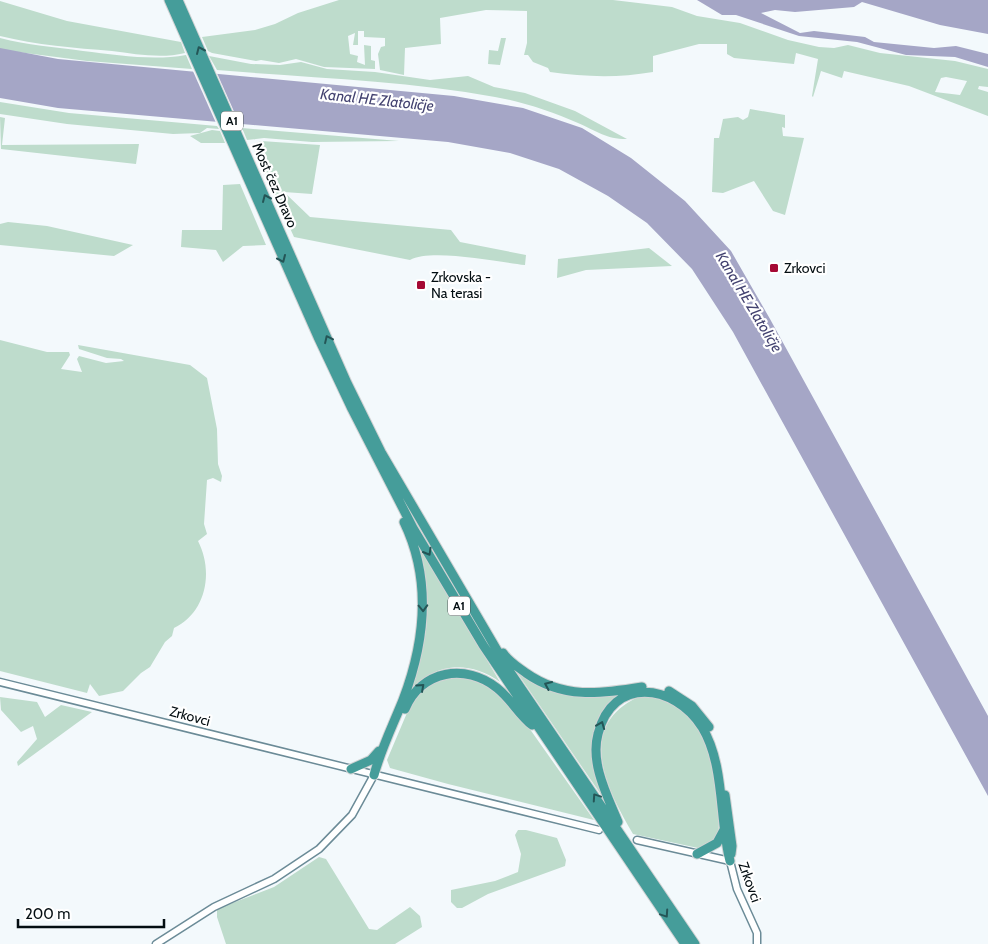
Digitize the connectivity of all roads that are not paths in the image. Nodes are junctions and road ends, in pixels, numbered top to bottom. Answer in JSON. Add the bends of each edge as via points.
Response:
{"nodes":[{"id":1,"x":169,"y":0,"type":"edge"},
{"id":2,"x":178,"y":0,"type":"edge"},
{"id":3,"x":294,"y":274,"type":"junction"},
{"id":4,"x":310,"y":309,"type":"junction"},
{"id":5,"x":388,"y":479,"type":"junction"},
{"id":6,"x":487,"y":635,"type":"junction"},
{"id":7,"x":0,"y":682,"type":"edge"},
{"id":8,"x":539,"y":728,"type":"junction"},
{"id":9,"x":383,"y":748,"type":"junction"},
{"id":10,"x":351,"y":769,"type":"junction"},
{"id":11,"x":374,"y":775,"type":"junction"},
{"id":12,"x":599,"y":830,"type":"dead end"},
{"id":13,"x":724,"y":830,"type":"junction"},
{"id":14,"x":637,"y":840,"type":"dead end"},
{"id":15,"x":632,"y":852,"type":"junction"},
{"id":16,"x":697,"y":854,"type":"junction"},
{"id":17,"x":730,"y":860,"type":"junction"},
{"id":18,"x":156,"y":944,"type":"edge"},
{"id":19,"x":686,"y":944,"type":"edge"},
{"id":20,"x":696,"y":944,"type":"edge"},
{"id":21,"x":757,"y":944,"type":"edge"}],
"edges":[{"from":1,"to":3,"type":"highway","name":"Most čez Dravo","number":"A1","one_way":true,"via":[[275,241]]},
{"from":3,"to":2,"type":"highway","name":"Most čez Dravo","number":"A1","one_way":true,"via":[[285,243]]},
{"from":3,"to":4,"type":"highway","number":"A1"},
{"from":4,"to":5,"type":"highway","number":"A1","via":[[356,418]]},
{"from":6,"to":4,"type":"highway","number":"A1","one_way":true,"via":[[381,452]]},
{"from":5,"to":8,"type":"highway","number":"A1","one_way":true,"via":[[461,610]]},
{"from":5,"to":9,"type":"highway","one_way":true,"via":[[387,485],[416,551],[424,618],[418,655]]},
{"from":15,"to":6,"type":"highway","number":"A1","one_way":true},
{"from":17,"to":6,"type":"highway","one_way":true,"via":[[732,846],[721,765],[708,727],[692,706],[681,696],[657,687],[586,694],[558,690],[508,660],[494,638]]},
{"from":7,"to":10,"type":"street","name":"Zrkovci"},
{"from":11,"to":8,"type":"highway","one_way":true,"via":[[384,764],[410,698],[421,685],[438,676],[457,673],[481,678],[499,689],[530,724]]},
{"from":8,"to":19,"type":"highway","number":"A1","one_way":true},
{"from":9,"to":10,"type":"highway","via":[[371,760]]},
{"from":9,"to":11,"type":"highway"},
{"from":10,"to":11,"type":"street","name":"Zrkovci"},
{"from":11,"to":12,"type":"street","name":"Zrkovci"},
{"from":11,"to":18,"type":"street","via":[[348,820],[320,849],[274,879],[214,907]]},
{"from":15,"to":13,"type":"highway","one_way":true,"via":[[634,846],[618,822],[606,793],[596,748],[606,715],[624,698],[638,692],[657,692],[673,698],[703,729],[716,766]]},
{"from":13,"to":16,"type":"highway","via":[[717,843]]},
{"from":13,"to":17,"type":"highway"},
{"from":14,"to":16,"type":"street","name":"Zrkovci"},
{"from":15,"to":20,"type":"highway","number":"A1"},
{"from":16,"to":17,"type":"street","name":"Zrkovci"},
{"from":17,"to":21,"type":"street","name":"Zrkovci","via":[[737,889],[757,933]]}]}
